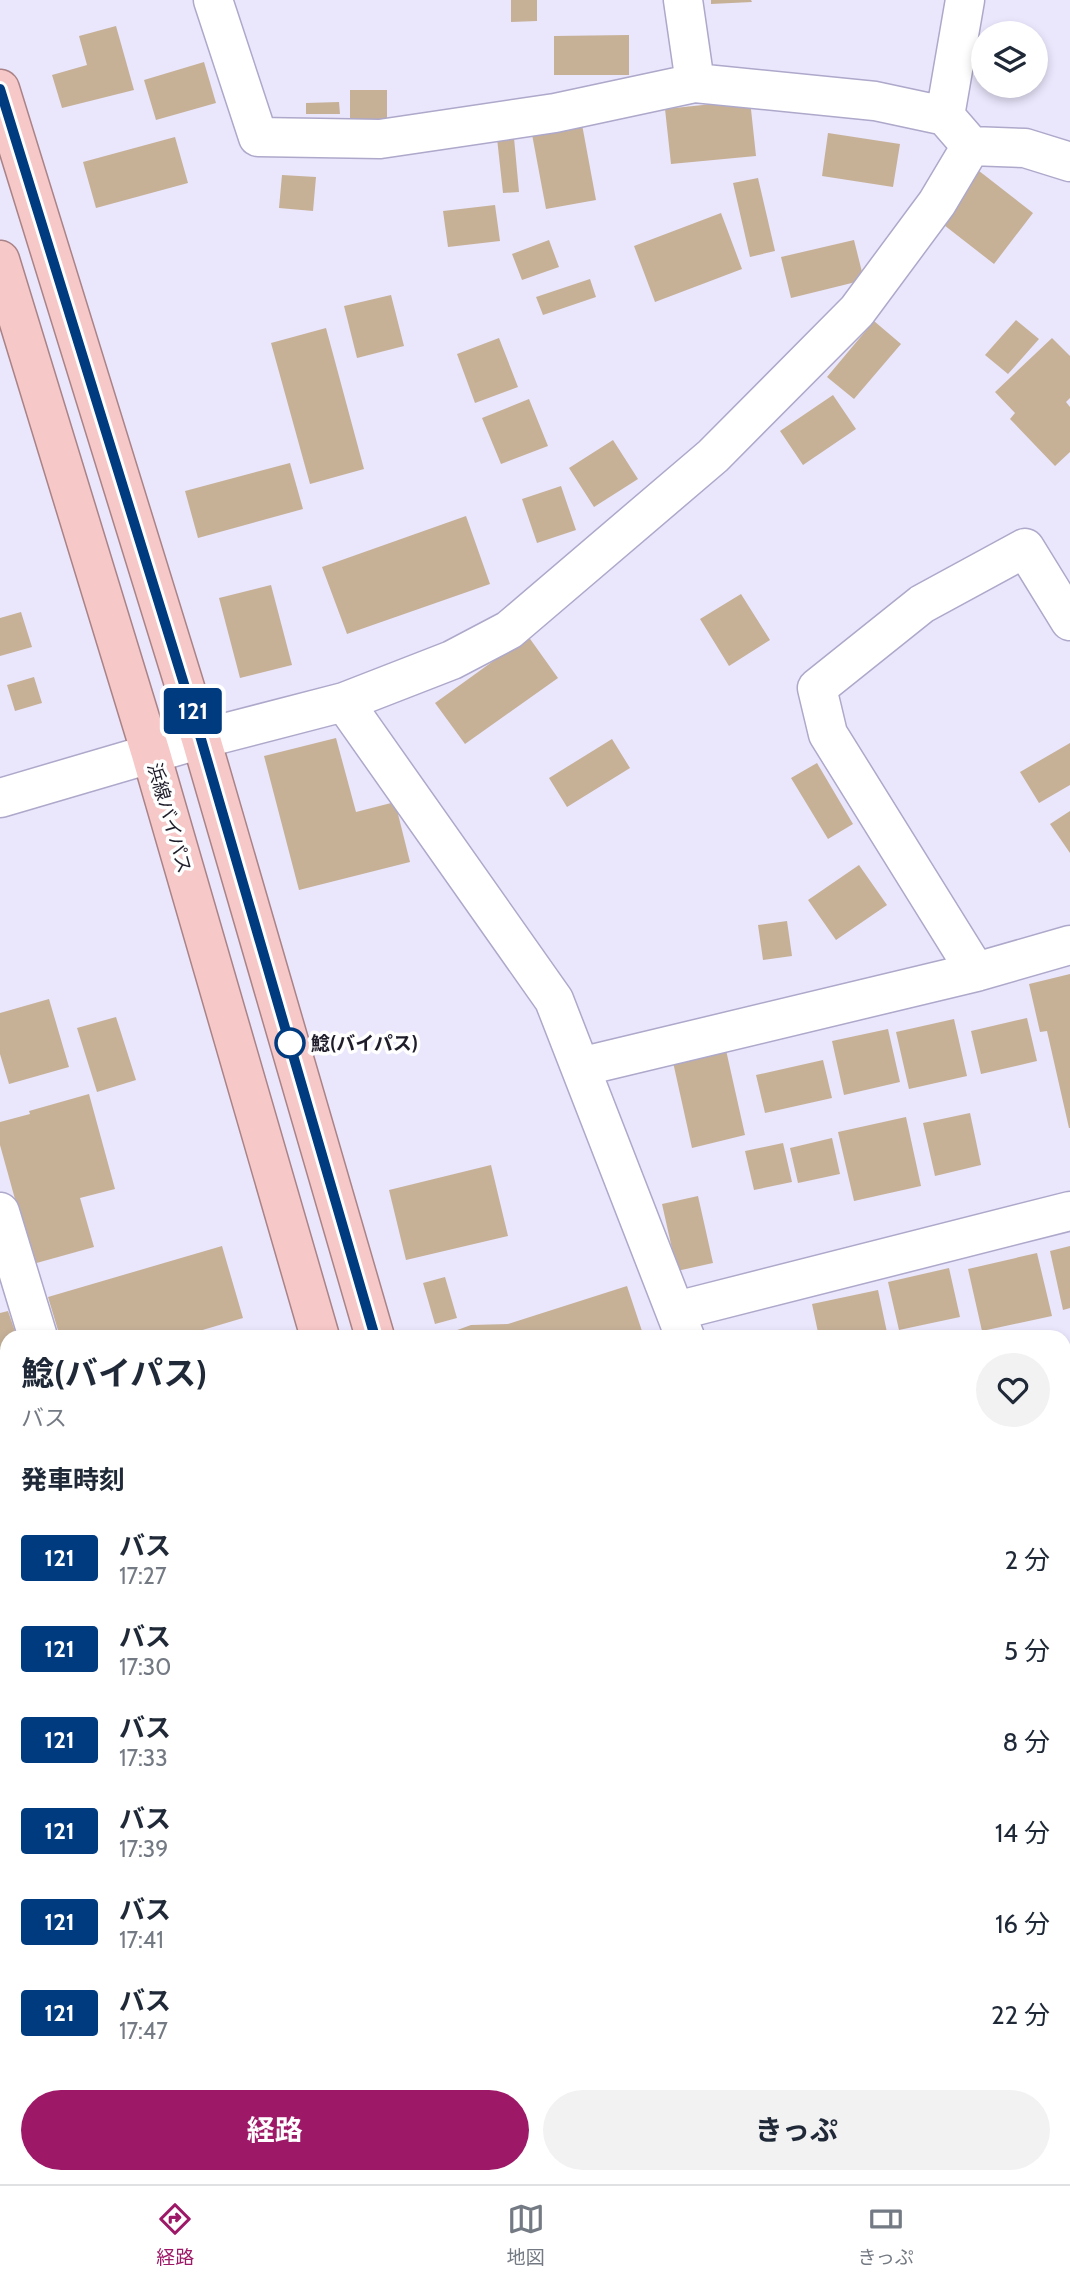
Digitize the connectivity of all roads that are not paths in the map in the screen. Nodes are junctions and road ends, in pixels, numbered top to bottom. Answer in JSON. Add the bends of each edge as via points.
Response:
{"nodes":[{"id":1,"x":213,"y":0,"type":"edge"},
{"id":2,"x":683,"y":0,"type":"edge"},
{"id":3,"x":965,"y":0,"type":"edge"},
{"id":4,"x":695,"y":83,"type":"junction"},
{"id":5,"x":0,"y":89,"type":"edge"},
{"id":6,"x":945,"y":116,"type":"junction"},
{"id":7,"x":971,"y":146,"type":"junction"},
{"id":8,"x":1070,"y":162,"type":"edge"},
{"id":9,"x":0,"y":260,"type":"edge"},
{"id":10,"x":1070,"y":621,"type":"edge"},
{"id":11,"x":344,"y":702,"type":"junction"},
{"id":12,"x":201,"y":739,"type":"junction"},
{"id":13,"x":151,"y":754,"type":"junction"},
{"id":14,"x":0,"y":798,"type":"edge"},
{"id":15,"x":1070,"y":945,"type":"edge"},
{"id":16,"x":976,"y":972,"type":"junction"},
{"id":17,"x":580,"y":1067,"type":"junction"},
{"id":18,"x":1070,"y":1211,"type":"edge"},
{"id":19,"x":0,"y":1212,"type":"edge"},
{"id":20,"x":11,"y":1290,"type":"edge"},
{"id":21,"x":681,"y":1324,"type":"edge"},
{"id":22,"x":33,"y":1330,"type":"edge"},
{"id":23,"x":318,"y":1330,"type":"edge"},
{"id":24,"x":373,"y":1330,"type":"edge"}],
"edges":[{"from":1,"to":4,"type":"street","via":[[258,137],[380,139],[555,113]]},
{"from":2,"to":4,"type":"street"},
{"from":3,"to":6,"type":"street"},
{"from":4,"to":6,"type":"street","via":[[875,101]]},
{"from":5,"to":12,"type":"highway"},
{"from":6,"to":7,"type":"street"},
{"from":7,"to":8,"type":"street","via":[[1025,148]]},
{"from":7,"to":11,"type":"street","via":[[937,203],[857,312],[713,456],[509,630],[452,660]]},
{"from":9,"to":13,"type":"highway","name":"浜線バイパス"},
{"from":10,"to":16,"type":"street","via":[[1025,548],[922,604],[817,688],[828,734]]},
{"from":11,"to":12,"type":"street"},
{"from":11,"to":17,"type":"street","via":[[554,1000]]},
{"from":12,"to":13,"type":"street"},
{"from":12,"to":24,"type":"highway"},
{"from":13,"to":14,"type":"street"},
{"from":13,"to":23,"type":"highway","name":"浜線バイパス"},
{"from":15,"to":16,"type":"street"},
{"from":16,"to":17,"type":"street"},
{"from":17,"to":21,"type":"street"},
{"from":18,"to":21,"type":"street"},
{"from":19,"to":20,"type":"street"},
{"from":20,"to":22,"type":"street"}]}
